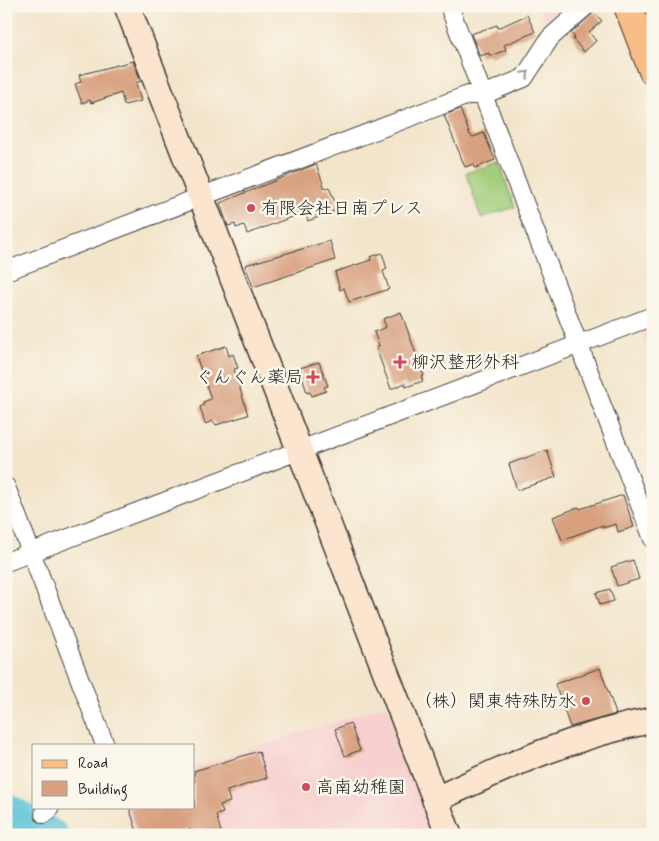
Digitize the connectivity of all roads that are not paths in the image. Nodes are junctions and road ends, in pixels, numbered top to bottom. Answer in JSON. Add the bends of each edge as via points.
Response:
{"nodes":[{"id":1,"x":127,"y":6,"type":"edge"},
{"id":2,"x":449,"y":6,"type":"edge"},
{"id":3,"x":586,"y":6,"type":"edge"},
{"id":4,"x":628,"y":6,"type":"edge"},
{"id":5,"x":653,"y":71,"type":"edge"},
{"id":6,"x":483,"y":95,"type":"junction"},
{"id":7,"x":200,"y":197,"type":"junction"},
{"id":8,"x":6,"y":271,"type":"edge"},
{"id":9,"x":653,"y":316,"type":"edge"},
{"id":10,"x":577,"y":345,"type":"junction"},
{"id":11,"x":299,"y":450,"type":"junction"},
{"id":12,"x":6,"y":486,"type":"edge"},
{"id":13,"x":653,"y":539,"type":"edge"},
{"id":14,"x":31,"y":552,"type":"junction"},
{"id":15,"x":6,"y":562,"type":"edge"},
{"id":16,"x":653,"y":720,"type":"edge"},
{"id":17,"x":105,"y":744,"type":"edge"},
{"id":18,"x":435,"y":800,"type":"junction"},
{"id":19,"x":449,"y":835,"type":"edge"}],
"edges":[{"from":1,"to":7,"type":"street"},
{"from":2,"to":6,"type":"street"},
{"from":6,"to":3,"type":"street","one_way":true,"via":[[524,78],[550,38]]},
{"from":4,"to":5,"type":"main road"},
{"from":6,"to":7,"type":"street","via":[[468,95]]},
{"from":6,"to":10,"type":"street"},
{"from":7,"to":8,"type":"street"},
{"from":7,"to":11,"type":"street"},
{"from":9,"to":10,"type":"street"},
{"from":10,"to":11,"type":"street"},
{"from":10,"to":13,"type":"street"},
{"from":11,"to":14,"type":"street"},
{"from":11,"to":18,"type":"street"},
{"from":12,"to":14,"type":"street"},
{"from":14,"to":15,"type":"street"},
{"from":14,"to":17,"type":"street"},
{"from":16,"to":18,"type":"street","via":[[622,726],[539,752]]},
{"from":18,"to":19,"type":"street"}]}
